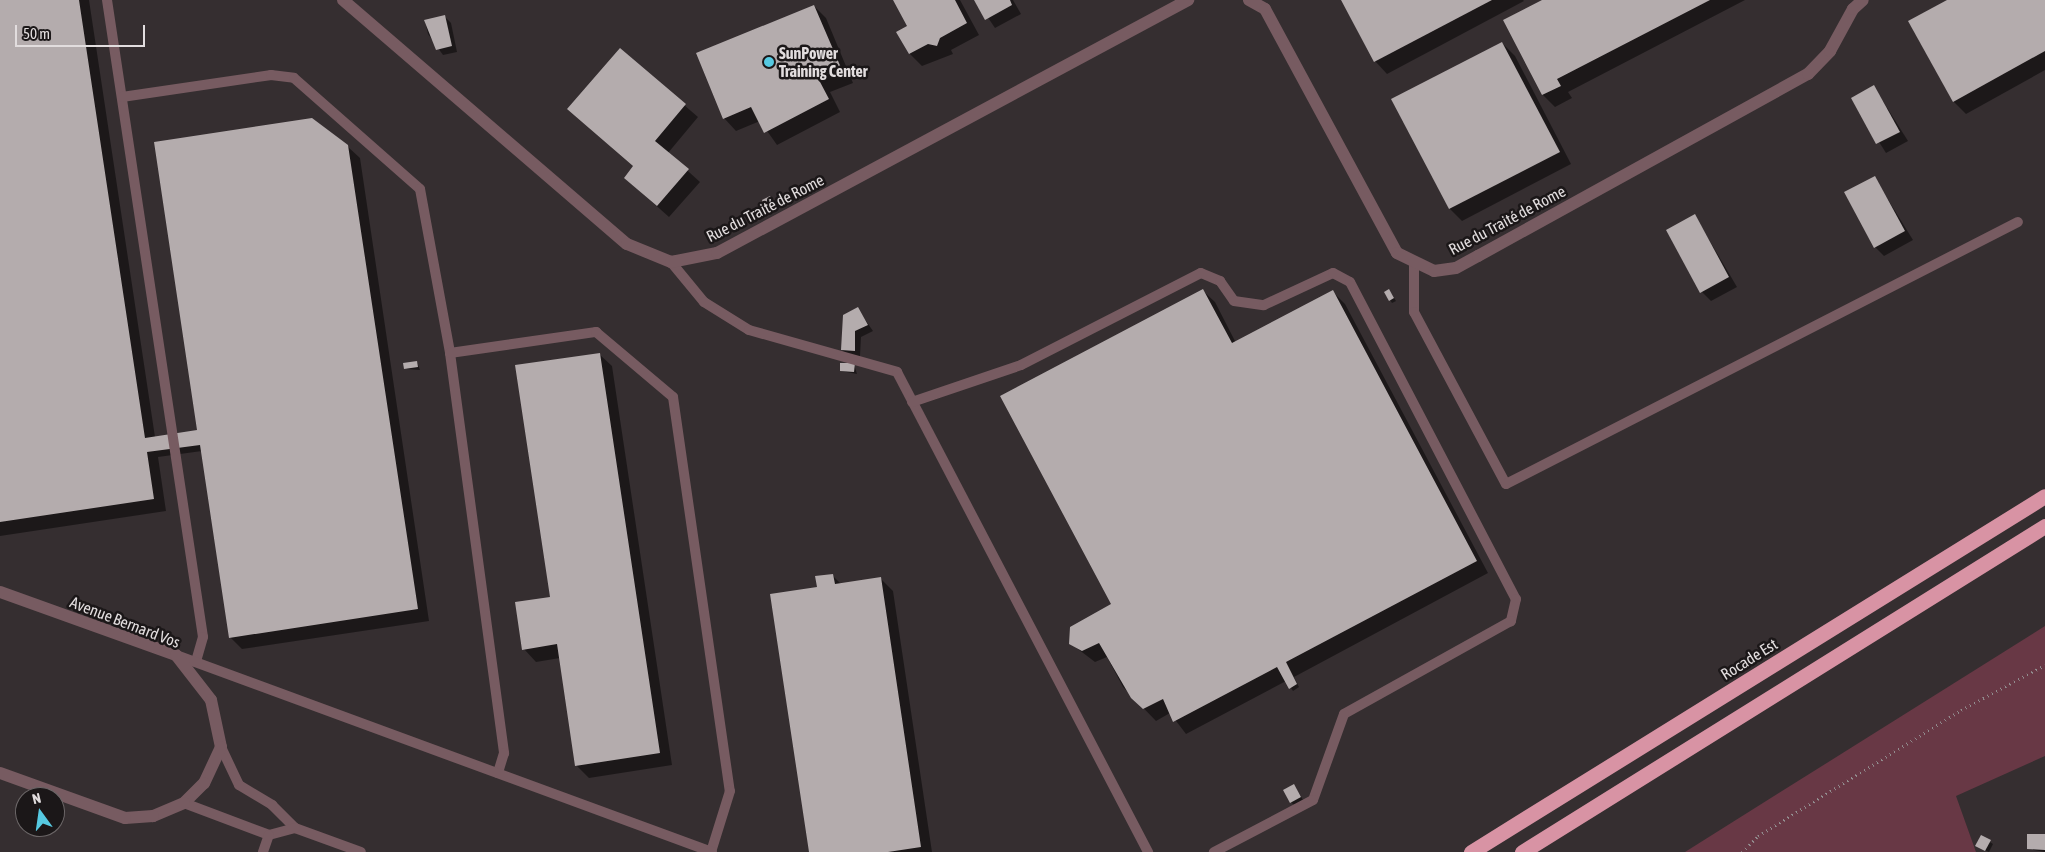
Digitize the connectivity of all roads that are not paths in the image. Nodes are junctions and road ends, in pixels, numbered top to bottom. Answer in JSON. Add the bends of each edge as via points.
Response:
{"nodes":[{"id":1,"x":107,"y":0,"type":"edge"},
{"id":2,"x":343,"y":0,"type":"edge"},
{"id":3,"x":1188,"y":0,"type":"edge"},
{"id":4,"x":1248,"y":0,"type":"edge"},
{"id":5,"x":1863,"y":0,"type":"edge"},
{"id":6,"x":122,"y":97,"type":"junction"},
{"id":7,"x":2018,"y":222,"type":"dead end"},
{"id":8,"x":671,"y":262,"type":"junction"},
{"id":9,"x":1414,"y":265,"type":"junction"},
{"id":10,"x":450,"y":353,"type":"junction"},
{"id":11,"x":912,"y":402,"type":"junction"},
{"id":12,"x":2045,"y":496,"type":"edge"},
{"id":13,"x":2045,"y":526,"type":"edge"},
{"id":14,"x":0,"y":592,"type":"edge"},
{"id":15,"x":176,"y":655,"type":"junction"},
{"id":16,"x":196,"y":662,"type":"junction"},
{"id":17,"x":220,"y":747,"type":"junction"},
{"id":18,"x":0,"y":773,"type":"edge"},
{"id":19,"x":498,"y":773,"type":"junction"},
{"id":20,"x":184,"y":803,"type":"junction"},
{"id":21,"x":295,"y":828,"type":"junction"},
{"id":22,"x":269,"y":835,"type":"junction"},
{"id":23,"x":263,"y":852,"type":"edge"},
{"id":24,"x":361,"y":852,"type":"edge"},
{"id":25,"x":711,"y":852,"type":"edge"},
{"id":26,"x":1148,"y":852,"type":"edge"},
{"id":27,"x":1214,"y":852,"type":"edge"},
{"id":28,"x":1471,"y":852,"type":"edge"},
{"id":29,"x":1522,"y":852,"type":"edge"}],
"edges":[{"from":1,"to":6,"type":"lane"},
{"from":2,"to":8,"type":"street","via":[[627,244]]},
{"from":3,"to":8,"type":"street","name":"Rue du Traité de Rome","via":[[717,253]]},
{"from":4,"to":9,"type":"street","name":"Rue du Traité de Rome","via":[[1265,9],[1397,253]]},
{"from":5,"to":9,"type":"street","name":"Rue du Traité de Rome","via":[[1853,9],[1830,51],[1808,74],[1456,268],[1434,271]]},
{"from":6,"to":10,"type":"lane","via":[[270,75],[294,78],[420,189]]},
{"from":6,"to":16,"type":"lane","via":[[203,637]]},
{"from":7,"to":9,"type":"lane","via":[[1506,484],[1414,312]]},
{"from":8,"to":11,"type":"lane","via":[[704,302],[749,330],[897,372]]},
{"from":10,"to":19,"type":"lane","via":[[504,753]]},
{"from":10,"to":25,"type":"lane","via":[[596,332],[673,397],[730,791]]},
{"from":11,"to":26,"type":"lane"},
{"from":11,"to":27,"type":"lane","via":[[1021,365],[1201,273],[1220,281],[1234,301],[1264,305],[1332,273],[1350,282],[1516,599],[1511,622],[1344,714],[1313,800]]},
{"from":12,"to":28,"type":"highway","name":"Rocade Est"},
{"from":13,"to":29,"type":"highway"},
{"from":14,"to":15,"type":"street","name":"Avenue Bernard Vos"},
{"from":15,"to":16,"type":"lane"},
{"from":15,"to":17,"type":"street","name":"Avenue Bernard Vos","via":[[211,700]]},
{"from":16,"to":19,"type":"lane"},
{"from":17,"to":20,"type":"street","via":[[204,783]]},
{"from":17,"to":21,"type":"lane","via":[[239,785],[272,804]]},
{"from":18,"to":20,"type":"street","via":[[125,818],[154,816]]},
{"from":19,"to":25,"type":"lane"},
{"from":20,"to":22,"type":"lane"},
{"from":21,"to":22,"type":"lane"},
{"from":21,"to":24,"type":"lane"},
{"from":22,"to":23,"type":"lane"}]}
